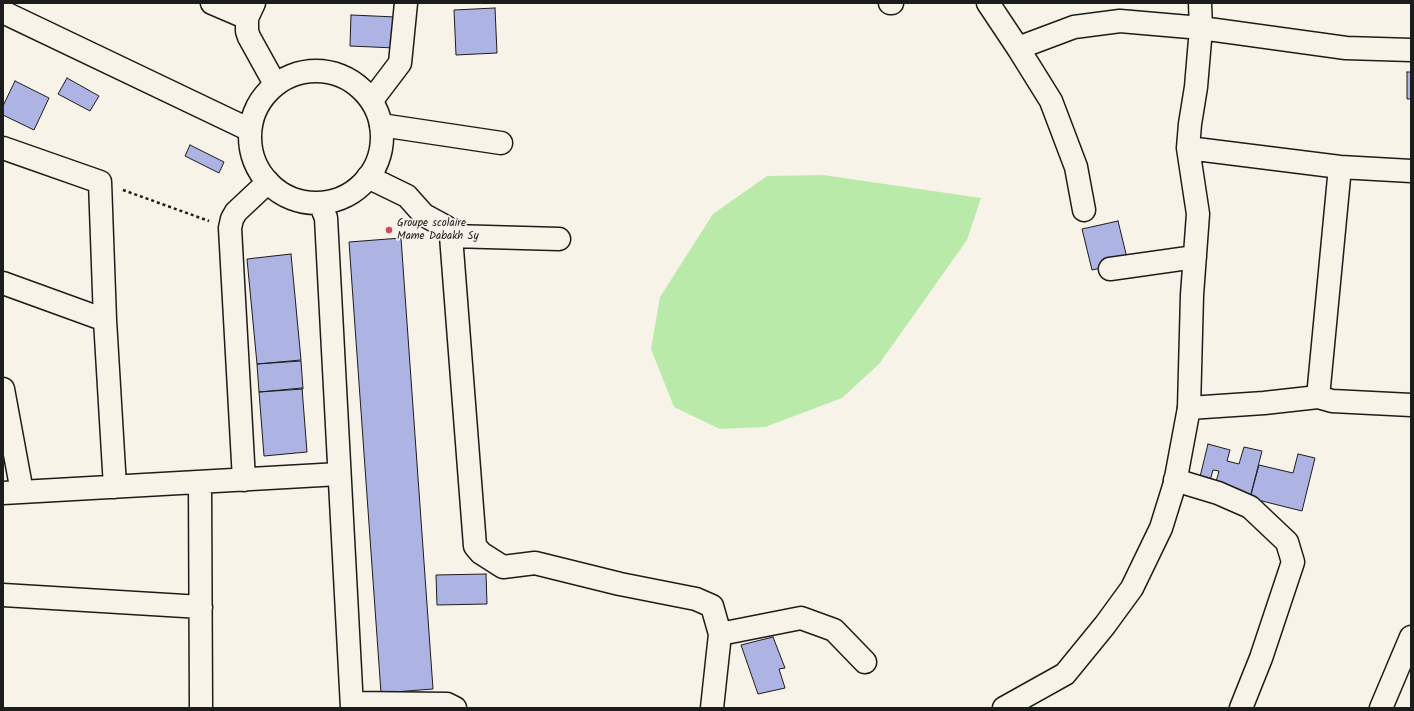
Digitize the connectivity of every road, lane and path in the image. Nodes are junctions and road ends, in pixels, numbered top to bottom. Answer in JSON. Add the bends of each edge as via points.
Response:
{"nodes":[{"id":1,"x":212,"y":3,"type":"edge"},
{"id":2,"x":406,"y":3,"type":"edge"},
{"id":3,"x":988,"y":3,"type":"edge"},
{"id":4,"x":1200,"y":3,"type":"edge"},
{"id":5,"x":250,"y":11,"type":"edge"},
{"id":6,"x":3,"y":12,"type":"edge"},
{"id":7,"x":1201,"y":28,"type":"junction"},
{"id":8,"x":1018,"y":48,"type":"junction"},
{"id":9,"x":1411,"y":50,"type":"edge"},
{"id":10,"x":275,"y":84,"type":"junction"},
{"id":11,"x":372,"y":100,"type":"junction"},
{"id":12,"x":381,"y":125,"type":"junction"},
{"id":13,"x":250,"y":130,"type":"junction"},
{"id":14,"x":501,"y":143,"type":"dead end"},
{"id":15,"x":3,"y":148,"type":"edge"},
{"id":16,"x":1188,"y":148,"type":"junction"},
{"id":17,"x":1340,"y":167,"type":"junction"},
{"id":18,"x":1411,"y":170,"type":"edge"},
{"id":19,"x":368,"y":177,"type":"junction"},
{"id":20,"x":100,"y":182,"type":"junction"},
{"id":21,"x":268,"y":182,"type":"junction"},
{"id":22,"x":320,"y":203,"type":"junction"},
{"id":23,"x":1084,"y":210,"type":"dead end"},
{"id":24,"x":230,"y":228,"type":"junction"},
{"id":25,"x":451,"y":236,"type":"junction"},
{"id":26,"x":559,"y":239,"type":"dead end"},
{"id":27,"x":1195,"y":257,"type":"junction"},
{"id":28,"x":1110,"y":269,"type":"dead end"},
{"id":29,"x":3,"y":283,"type":"edge"},
{"id":30,"x":105,"y":320,"type":"junction"},
{"id":31,"x":3,"y":389,"type":"edge"},
{"id":32,"x":1318,"y":397,"type":"junction"},
{"id":33,"x":1411,"y":405,"type":"edge"},
{"id":34,"x":1189,"y":408,"type":"junction"},
{"id":35,"x":339,"y":474,"type":"junction"},
{"id":36,"x":244,"y":480,"type":"junction"},
{"id":37,"x":1175,"y":480,"type":"junction"},
{"id":38,"x":200,"y":482,"type":"junction"},
{"id":39,"x":115,"y":487,"type":"junction"},
{"id":40,"x":12,"y":492,"type":"edge"},
{"id":41,"x":3,"y":595,"type":"edge"},
{"id":42,"x":201,"y":607,"type":"junction"},
{"id":43,"x":720,"y":634,"type":"junction"},
{"id":44,"x":1411,"y":637,"type":"edge"},
{"id":45,"x":865,"y":662,"type":"dead end"},
{"id":46,"x":352,"y":706,"type":"edge"},
{"id":47,"x":201,"y":708,"type":"edge"},
{"id":48,"x":455,"y":708,"type":"edge"},
{"id":49,"x":712,"y":708,"type":"edge"},
{"id":50,"x":1004,"y":708,"type":"edge"},
{"id":51,"x":1241,"y":708,"type":"edge"},
{"id":52,"x":1381,"y":708,"type":"edge"}],
"edges":[{"from":1,"to":5,"type":"street"},
{"from":2,"to":11,"type":"street","via":[[400,63]]},
{"from":3,"to":8,"type":"street"},
{"from":4,"to":7,"type":"street"},
{"from":5,"to":10,"type":"street","via":[[247,31],[249,37]]},
{"from":6,"to":13,"type":"street"},
{"from":7,"to":8,"type":"street","via":[[1120,21],[1074,27]]},
{"from":7,"to":9,"type":"street","via":[[1346,48]]},
{"from":7,"to":16,"type":"street"},
{"from":8,"to":23,"type":"street","via":[[1051,100],[1076,167]]},
{"from":10,"to":11,"type":"street","via":[[300,72],[327,71],[353,81]]},
{"from":10,"to":13,"type":"street","via":[[258,104]]},
{"from":11,"to":12,"type":"street"},
{"from":12,"to":14,"type":"street"},
{"from":12,"to":19,"type":"street","via":[[382,146],[377,162]]},
{"from":13,"to":21,"type":"street","via":[[251,149],[257,167]]},
{"from":15,"to":20,"type":"street"},
{"from":16,"to":17,"type":"street"},
{"from":16,"to":27,"type":"street","via":[[1198,214]]},
{"from":17,"to":18,"type":"street"},
{"from":17,"to":32,"type":"street"},
{"from":19,"to":22,"type":"street","via":[[355,190]]},
{"from":19,"to":25,"type":"street","via":[[407,196],[424,216],[446,227]]},
{"from":20,"to":24,"type":"path"},
{"from":20,"to":30,"type":"street"},
{"from":21,"to":22,"type":"street","via":[[283,194],[301,201]]},
{"from":21,"to":24,"type":"street","via":[[236,212]]},
{"from":22,"to":35,"type":"street","via":[[326,218]]},
{"from":24,"to":36,"type":"street"},
{"from":25,"to":26,"type":"street"},
{"from":25,"to":43,"type":"street","via":[[475,546],[503,567],[535,563],[696,600],[712,606]]},
{"from":27,"to":28,"type":"street"},
{"from":27,"to":34,"type":"street"},
{"from":29,"to":30,"type":"street"},
{"from":30,"to":39,"type":"street"},
{"from":31,"to":40,"type":"street"},
{"from":32,"to":33,"type":"street","via":[[1332,401]]},
{"from":32,"to":34,"type":"street"},
{"from":34,"to":37,"type":"street"},
{"from":35,"to":36,"type":"street"},
{"from":35,"to":46,"type":"street"},
{"from":36,"to":38,"type":"street"},
{"from":37,"to":50,"type":"street","via":[[1161,528],[1141,570],[1132,588],[1105,625],[1065,674]]},
{"from":37,"to":51,"type":"street","via":[[1218,493],[1250,507],[1287,542],[1293,562],[1262,658]]},
{"from":38,"to":39,"type":"street"},
{"from":38,"to":42,"type":"street"},
{"from":39,"to":40,"type":"street"},
{"from":41,"to":42,"type":"street"},
{"from":42,"to":47,"type":"street"},
{"from":43,"to":45,"type":"street","via":[[801,618],[834,630]]},
{"from":43,"to":49,"type":"street"},
{"from":44,"to":52,"type":"street"},
{"from":46,"to":48,"type":"street","via":[[446,704]]}]}
